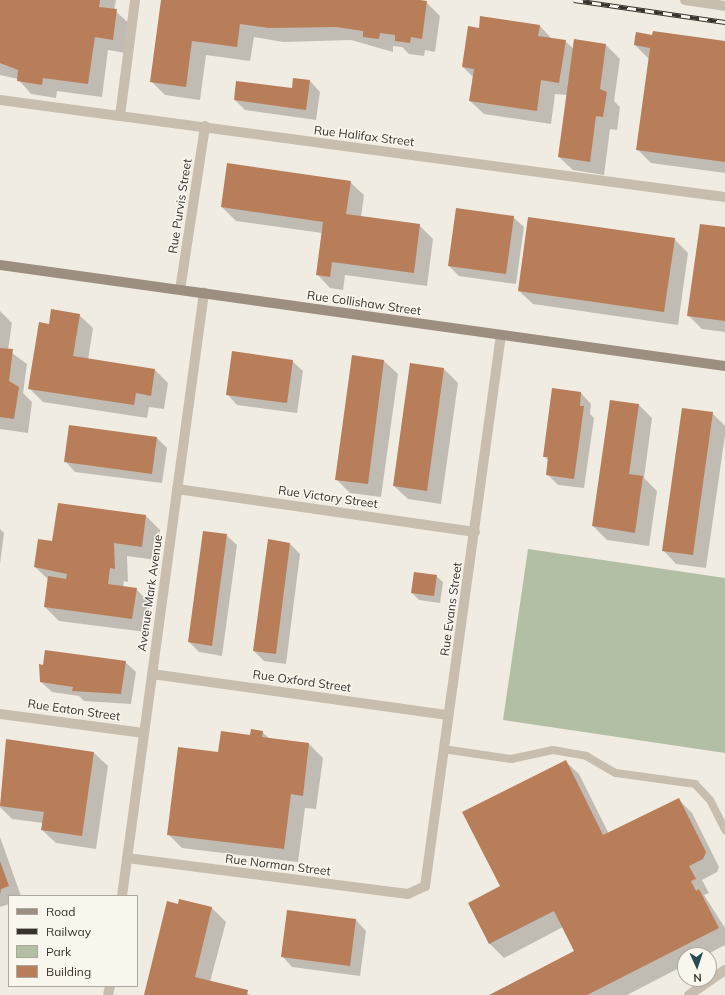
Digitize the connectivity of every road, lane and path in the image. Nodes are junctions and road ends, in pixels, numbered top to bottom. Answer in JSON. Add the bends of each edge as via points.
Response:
{"nodes":[{"id":1,"x":136,"y":0,"type":"edge"},
{"id":2,"x":685,"y":0,"type":"edge"},
{"id":3,"x":725,"y":6,"type":"edge"},
{"id":4,"x":0,"y":100,"type":"edge"},
{"id":5,"x":120,"y":116,"type":"junction"},
{"id":6,"x":205,"y":126,"type":"junction"},
{"id":7,"x":725,"y":197,"type":"edge"},
{"id":8,"x":0,"y":265,"type":"edge"},
{"id":9,"x":180,"y":290,"type":"junction"},
{"id":10,"x":204,"y":294,"type":"junction"},
{"id":11,"x":501,"y":335,"type":"junction"},
{"id":12,"x":725,"y":366,"type":"edge"},
{"id":13,"x":177,"y":489,"type":"junction"},
{"id":14,"x":475,"y":532,"type":"junction"},
{"id":15,"x":152,"y":674,"type":"junction"},
{"id":16,"x":0,"y":714,"type":"edge"},
{"id":17,"x":448,"y":715,"type":"junction"},
{"id":18,"x":144,"y":733,"type":"junction"},
{"id":19,"x":443,"y":749,"type":"junction"},
{"id":20,"x":725,"y":830,"type":"edge"},
{"id":21,"x":127,"y":858,"type":"junction"},
{"id":22,"x":424,"y":886,"type":"joint"},
{"id":23,"x":122,"y":895,"type":"edge"},
{"id":24,"x":725,"y":970,"type":"edge"},
{"id":25,"x":689,"y":995,"type":"edge"}],
"edges":[{"from":1,"to":5,"type":"street"},
{"from":2,"to":3,"type":"street"},
{"from":4,"to":5,"type":"street","name":"Rue Halifax Street"},
{"from":5,"to":6,"type":"street","name":"Rue Halifax Street"},
{"from":6,"to":7,"type":"street","name":"Rue Halifax Street"},
{"from":6,"to":9,"type":"street","name":"Rue Purvis Street"},
{"from":8,"to":9,"type":"street","name":"Rue Collishaw Street"},
{"from":9,"to":10,"type":"street","name":"Rue Collishaw Street"},
{"from":10,"to":11,"type":"street","name":"Rue Collishaw Street"},
{"from":10,"to":13,"type":"street","name":"Avenue Mark Avenue"},
{"from":11,"to":12,"type":"street","name":"Rue Collishaw Street"},
{"from":11,"to":14,"type":"street","name":"Rue Evans Street"},
{"from":13,"to":14,"type":"street","name":"Rue Victory Street"},
{"from":13,"to":15,"type":"street","name":"Avenue Mark Avenue"},
{"from":14,"to":17,"type":"street","name":"Rue Evans Street"},
{"from":15,"to":17,"type":"street","name":"Rue Oxford Street"},
{"from":15,"to":18,"type":"street","name":"Avenue Mark Avenue"},
{"from":16,"to":18,"type":"street","name":"Rue Eaton Street"},
{"from":17,"to":19,"type":"street","name":"Rue Evans Street"},
{"from":18,"to":21,"type":"street","name":"Avenue Mark Avenue"},
{"from":19,"to":20,"type":"lane","via":[[511,759],[553,750],[586,756],[616,773],[695,784],[710,800]]},
{"from":19,"to":22,"type":"street","name":"Rue Evans Street"},
{"from":21,"to":22,"type":"street","name":"Rue Norman Street","via":[[408,894]]},
{"from":21,"to":23,"type":"street","name":"Avenue Mark Avenue"},
{"from":24,"to":25,"type":"street"}]}
